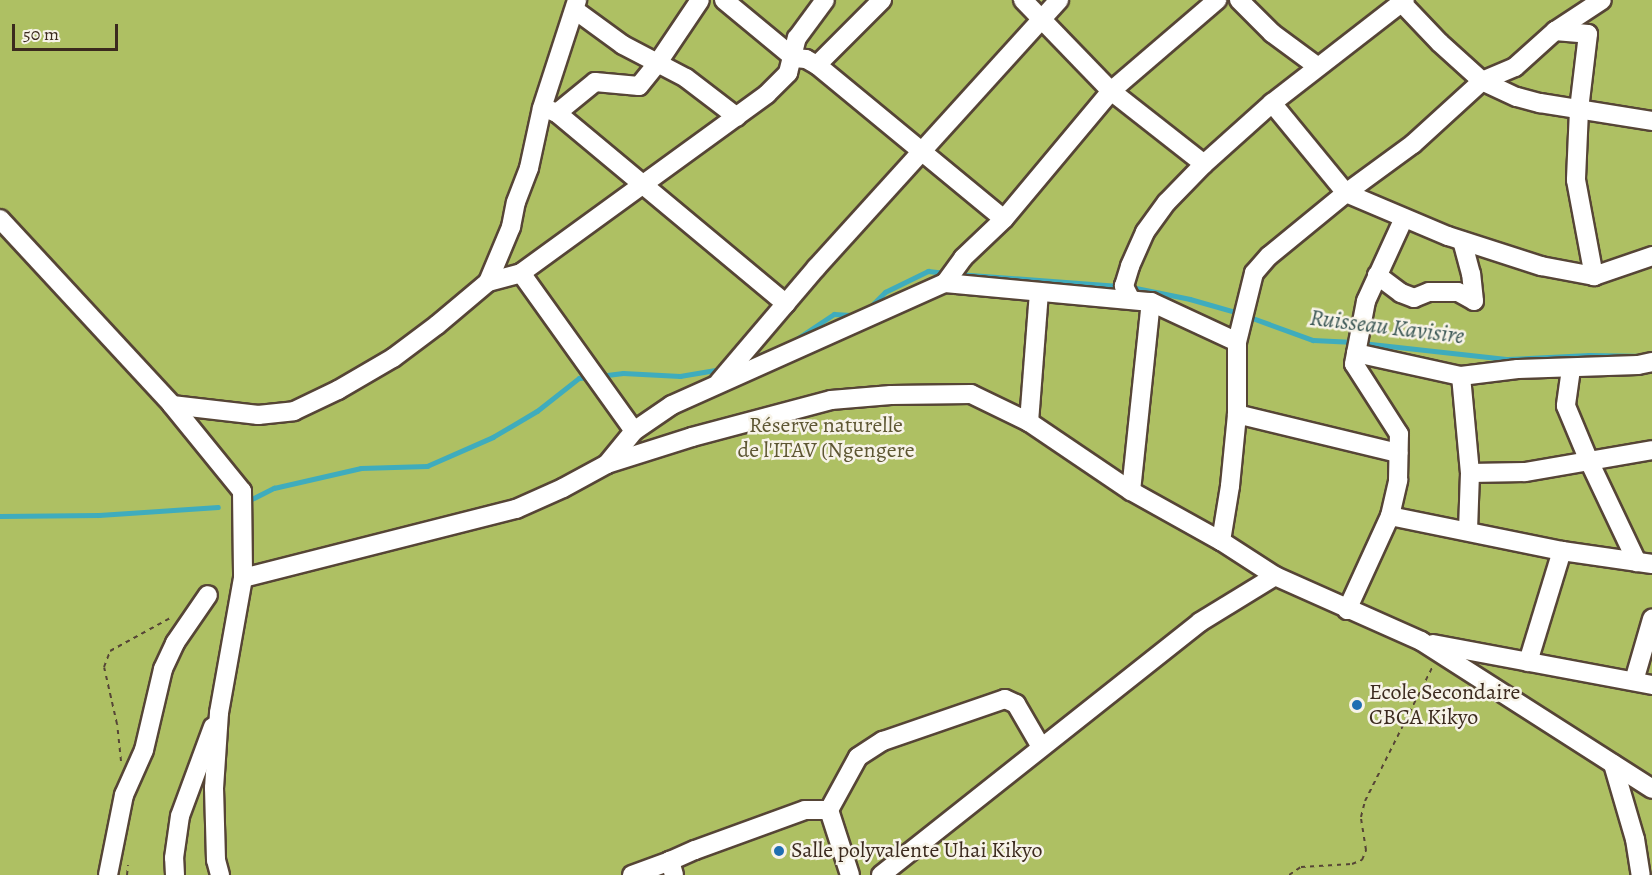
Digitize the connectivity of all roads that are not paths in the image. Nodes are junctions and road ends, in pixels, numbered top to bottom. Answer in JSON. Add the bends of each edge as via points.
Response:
{"nodes":[{"id":1,"x":700,"y":0,"type":"edge"},
{"id":2,"x":724,"y":0,"type":"edge"},
{"id":3,"x":825,"y":0,"type":"edge"},
{"id":4,"x":882,"y":0,"type":"edge"},
{"id":5,"x":1023,"y":0,"type":"edge"},
{"id":6,"x":1059,"y":0,"type":"edge"},
{"id":7,"x":1217,"y":0,"type":"edge"},
{"id":8,"x":1239,"y":0,"type":"edge"},
{"id":9,"x":1602,"y":0,"type":"edge"},
{"id":10,"x":1401,"y":1,"type":"edge"},
{"id":11,"x":576,"y":5,"type":"edge"},
{"id":12,"x":1040,"y":17,"type":"junction"},
{"id":13,"x":1555,"y":31,"type":"junction"},
{"id":14,"x":794,"y":58,"type":"junction"},
{"id":15,"x":659,"y":61,"type":"junction"},
{"id":16,"x":817,"y":66,"type":"junction"},
{"id":17,"x":1317,"y":66,"type":"junction"},
{"id":18,"x":1482,"y":81,"type":"junction"},
{"id":19,"x":1111,"y":91,"type":"junction"},
{"id":20,"x":1272,"y":103,"type":"junction"},
{"id":21,"x":550,"y":110,"type":"junction"},
{"id":22,"x":1579,"y":110,"type":"junction"},
{"id":23,"x":737,"y":117,"type":"junction"},
{"id":24,"x":1652,"y":121,"type":"edge"},
{"id":25,"x":921,"y":151,"type":"junction"},
{"id":26,"x":1204,"y":164,"type":"junction"},
{"id":27,"x":641,"y":184,"type":"junction"},
{"id":28,"x":1346,"y":193,"type":"junction"},
{"id":29,"x":1404,"y":218,"type":"junction"},
{"id":30,"x":0,"y":219,"type":"edge"},
{"id":31,"x":1004,"y":219,"type":"junction"},
{"id":32,"x":1462,"y":241,"type":"junction"},
{"id":33,"x":1652,"y":256,"type":"edge"},
{"id":34,"x":521,"y":273,"type":"junction"},
{"id":35,"x":1377,"y":276,"type":"junction"},
{"id":36,"x":1594,"y":276,"type":"junction"},
{"id":37,"x":488,"y":282,"type":"junction"},
{"id":38,"x":945,"y":283,"type":"junction"},
{"id":39,"x":1039,"y":292,"type":"junction"},
{"id":40,"x":1131,"y":300,"type":"junction"},
{"id":41,"x":1151,"y":302,"type":"junction"},
{"id":42,"x":786,"y":304,"type":"junction"},
{"id":43,"x":1237,"y":342,"type":"junction"},
{"id":44,"x":1356,"y":353,"type":"junction"},
{"id":45,"x":1652,"y":362,"type":"edge"},
{"id":46,"x":1571,"y":369,"type":"junction"},
{"id":47,"x":1461,"y":376,"type":"junction"},
{"id":48,"x":716,"y":385,"type":"junction"},
{"id":49,"x":172,"y":405,"type":"junction"},
{"id":50,"x":1237,"y":414,"type":"junction"},
{"id":51,"x":1029,"y":422,"type":"junction"},
{"id":52,"x":634,"y":431,"type":"junction"},
{"id":53,"x":1652,"y":450,"type":"edge"},
{"id":54,"x":1398,"y":453,"type":"junction"},
{"id":55,"x":1589,"y":461,"type":"junction"},
{"id":56,"x":607,"y":464,"type":"junction"},
{"id":57,"x":1470,"y":473,"type":"junction"},
{"id":58,"x":1131,"y":490,"type":"junction"},
{"id":59,"x":1390,"y":516,"type":"junction"},
{"id":60,"x":1468,"y":531,"type":"junction"},
{"id":61,"x":1221,"y":541,"type":"junction"},
{"id":62,"x":1562,"y":550,"type":"junction"},
{"id":63,"x":1644,"y":563,"type":"edge"},
{"id":64,"x":1275,"y":576,"type":"junction"},
{"id":65,"x":243,"y":578,"type":"junction"},
{"id":66,"x":208,"y":595,"type":"dead end"},
{"id":67,"x":1347,"y":610,"type":"junction"},
{"id":68,"x":1652,"y":619,"type":"edge"},
{"id":69,"x":1420,"y":641,"type":"junction"},
{"id":70,"x":1528,"y":662,"type":"junction"},
{"id":71,"x":1634,"y":681,"type":"junction"},
{"id":72,"x":1652,"y":685,"type":"edge"},
{"id":73,"x":219,"y":713,"type":"junction"},
{"id":74,"x":1041,"y":747,"type":"junction"},
{"id":75,"x":1613,"y":764,"type":"junction"},
{"id":76,"x":1652,"y":789,"type":"edge"},
{"id":77,"x":829,"y":810,"type":"junction"},
{"id":78,"x":672,"y":868,"type":"edge"},
{"id":79,"x":108,"y":875,"type":"edge"},
{"id":80,"x":175,"y":875,"type":"edge"},
{"id":81,"x":220,"y":875,"type":"edge"},
{"id":82,"x":632,"y":875,"type":"edge"},
{"id":83,"x":850,"y":875,"type":"edge"},
{"id":84,"x":881,"y":875,"type":"edge"},
{"id":85,"x":1641,"y":875,"type":"edge"}],
"edges":[{"from":1,"to":15,"type":"street"},
{"from":2,"to":14,"type":"street"},
{"from":3,"to":14,"type":"street","via":[[797,38]]},
{"from":4,"to":16,"type":"street"},
{"from":5,"to":12,"type":"street"},
{"from":6,"to":12,"type":"street"},
{"from":7,"to":19,"type":"street"},
{"from":8,"to":17,"type":"street","via":[[1272,33]]},
{"from":9,"to":13,"type":"street"},
{"from":10,"to":17,"type":"street"},
{"from":10,"to":18,"type":"street"},
{"from":11,"to":15,"type":"street","via":[[623,45]]},
{"from":11,"to":21,"type":"street"},
{"from":12,"to":19,"type":"street"},
{"from":12,"to":25,"type":"street"},
{"from":13,"to":18,"type":"street","via":[[1515,66]]},
{"from":13,"to":22,"type":"street","via":[[1588,34]]},
{"from":14,"to":16,"type":"street"},
{"from":14,"to":23,"type":"street","via":[[788,73]]},
{"from":15,"to":21,"type":"street","via":[[639,86],[595,82]]},
{"from":15,"to":23,"type":"street"},
{"from":16,"to":25,"type":"street"},
{"from":17,"to":20,"type":"street"},
{"from":18,"to":22,"type":"street","via":[[1517,97]]},
{"from":18,"to":28,"type":"street","via":[[1413,144]]},
{"from":19,"to":26,"type":"street"},
{"from":19,"to":31,"type":"street"},
{"from":20,"to":26,"type":"street"},
{"from":20,"to":28,"type":"street"},
{"from":21,"to":27,"type":"street"},
{"from":21,"to":37,"type":"street"},
{"from":22,"to":24,"type":"street"},
{"from":22,"to":36,"type":"street","via":[[1576,180]]},
{"from":23,"to":27,"type":"street"},
{"from":25,"to":31,"type":"street"},
{"from":25,"to":42,"type":"street"},
{"from":26,"to":40,"type":"street","via":[[1167,202],[1145,232],[1124,286]]},
{"from":27,"to":34,"type":"street"},
{"from":27,"to":42,"type":"street"},
{"from":28,"to":29,"type":"street"},
{"from":28,"to":43,"type":"street","via":[[1254,273]]},
{"from":29,"to":32,"type":"street"},
{"from":29,"to":35,"type":"street"},
{"from":30,"to":49,"type":"street"},
{"from":31,"to":38,"type":"street","via":[[963,258]]},
{"from":32,"to":35,"type":"street","via":[[1474,301],[1458,292],[1428,292],[1414,298]]},
{"from":32,"to":36,"type":"street","via":[[1541,266]]},
{"from":33,"to":36,"type":"street"},
{"from":34,"to":37,"type":"street"},
{"from":34,"to":52,"type":"street"},
{"from":35,"to":44,"type":"street","via":[[1366,301]]},
{"from":37,"to":49,"type":"street","via":[[393,358],[294,411],[258,415]]},
{"from":38,"to":39,"type":"street"},
{"from":38,"to":48,"type":"street"},
{"from":39,"to":40,"type":"street"},
{"from":39,"to":51,"type":"street"},
{"from":40,"to":41,"type":"street"},
{"from":41,"to":43,"type":"street"},
{"from":41,"to":58,"type":"street"},
{"from":42,"to":48,"type":"street"},
{"from":43,"to":50,"type":"street"},
{"from":44,"to":47,"type":"street"},
{"from":44,"to":54,"type":"street","via":[[1354,364],[1399,434]]},
{"from":45,"to":46,"type":"street"},
{"from":46,"to":47,"type":"street","via":[[1518,369]]},
{"from":46,"to":55,"type":"street","via":[[1566,406]]},
{"from":47,"to":57,"type":"street"},
{"from":48,"to":52,"type":"street","via":[[672,405]]},
{"from":49,"to":65,"type":"street","via":[[242,491]]},
{"from":50,"to":54,"type":"street"},
{"from":50,"to":61,"type":"street"},
{"from":51,"to":56,"type":"street","via":[[971,394],[831,400]]},
{"from":51,"to":58,"type":"street"},
{"from":52,"to":56,"type":"street"},
{"from":53,"to":55,"type":"street"},
{"from":54,"to":59,"type":"street","via":[[1398,480]]},
{"from":55,"to":57,"type":"street","via":[[1525,472]]},
{"from":55,"to":63,"type":"street"},
{"from":56,"to":65,"type":"street","via":[[516,509]]},
{"from":57,"to":60,"type":"street"},
{"from":58,"to":61,"type":"street"},
{"from":59,"to":60,"type":"street"},
{"from":59,"to":67,"type":"street"},
{"from":60,"to":62,"type":"street"},
{"from":61,"to":64,"type":"street"},
{"from":62,"to":63,"type":"street"},
{"from":62,"to":70,"type":"street"},
{"from":64,"to":67,"type":"street"},
{"from":64,"to":74,"type":"street","via":[[1200,622]]},
{"from":65,"to":73,"type":"street"},
{"from":66,"to":79,"type":"street","via":[[175,643],[163,669],[144,750],[124,795]]},
{"from":67,"to":69,"type":"street"},
{"from":68,"to":71,"type":"street"},
{"from":69,"to":70,"type":"street"},
{"from":69,"to":75,"type":"street"},
{"from":70,"to":71,"type":"street"},
{"from":71,"to":72,"type":"street"},
{"from":73,"to":80,"type":"street","via":[[180,816]]},
{"from":73,"to":81,"type":"street","via":[[214,788]]},
{"from":74,"to":77,"type":"street","via":[[1016,704],[1005,699],[988,703],[883,741],[858,757]]},
{"from":74,"to":84,"type":"street"},
{"from":75,"to":76,"type":"street"},
{"from":75,"to":85,"type":"street"},
{"from":77,"to":78,"type":"street","via":[[806,810]]},
{"from":77,"to":83,"type":"street"},
{"from":78,"to":82,"type":"street"}]}
